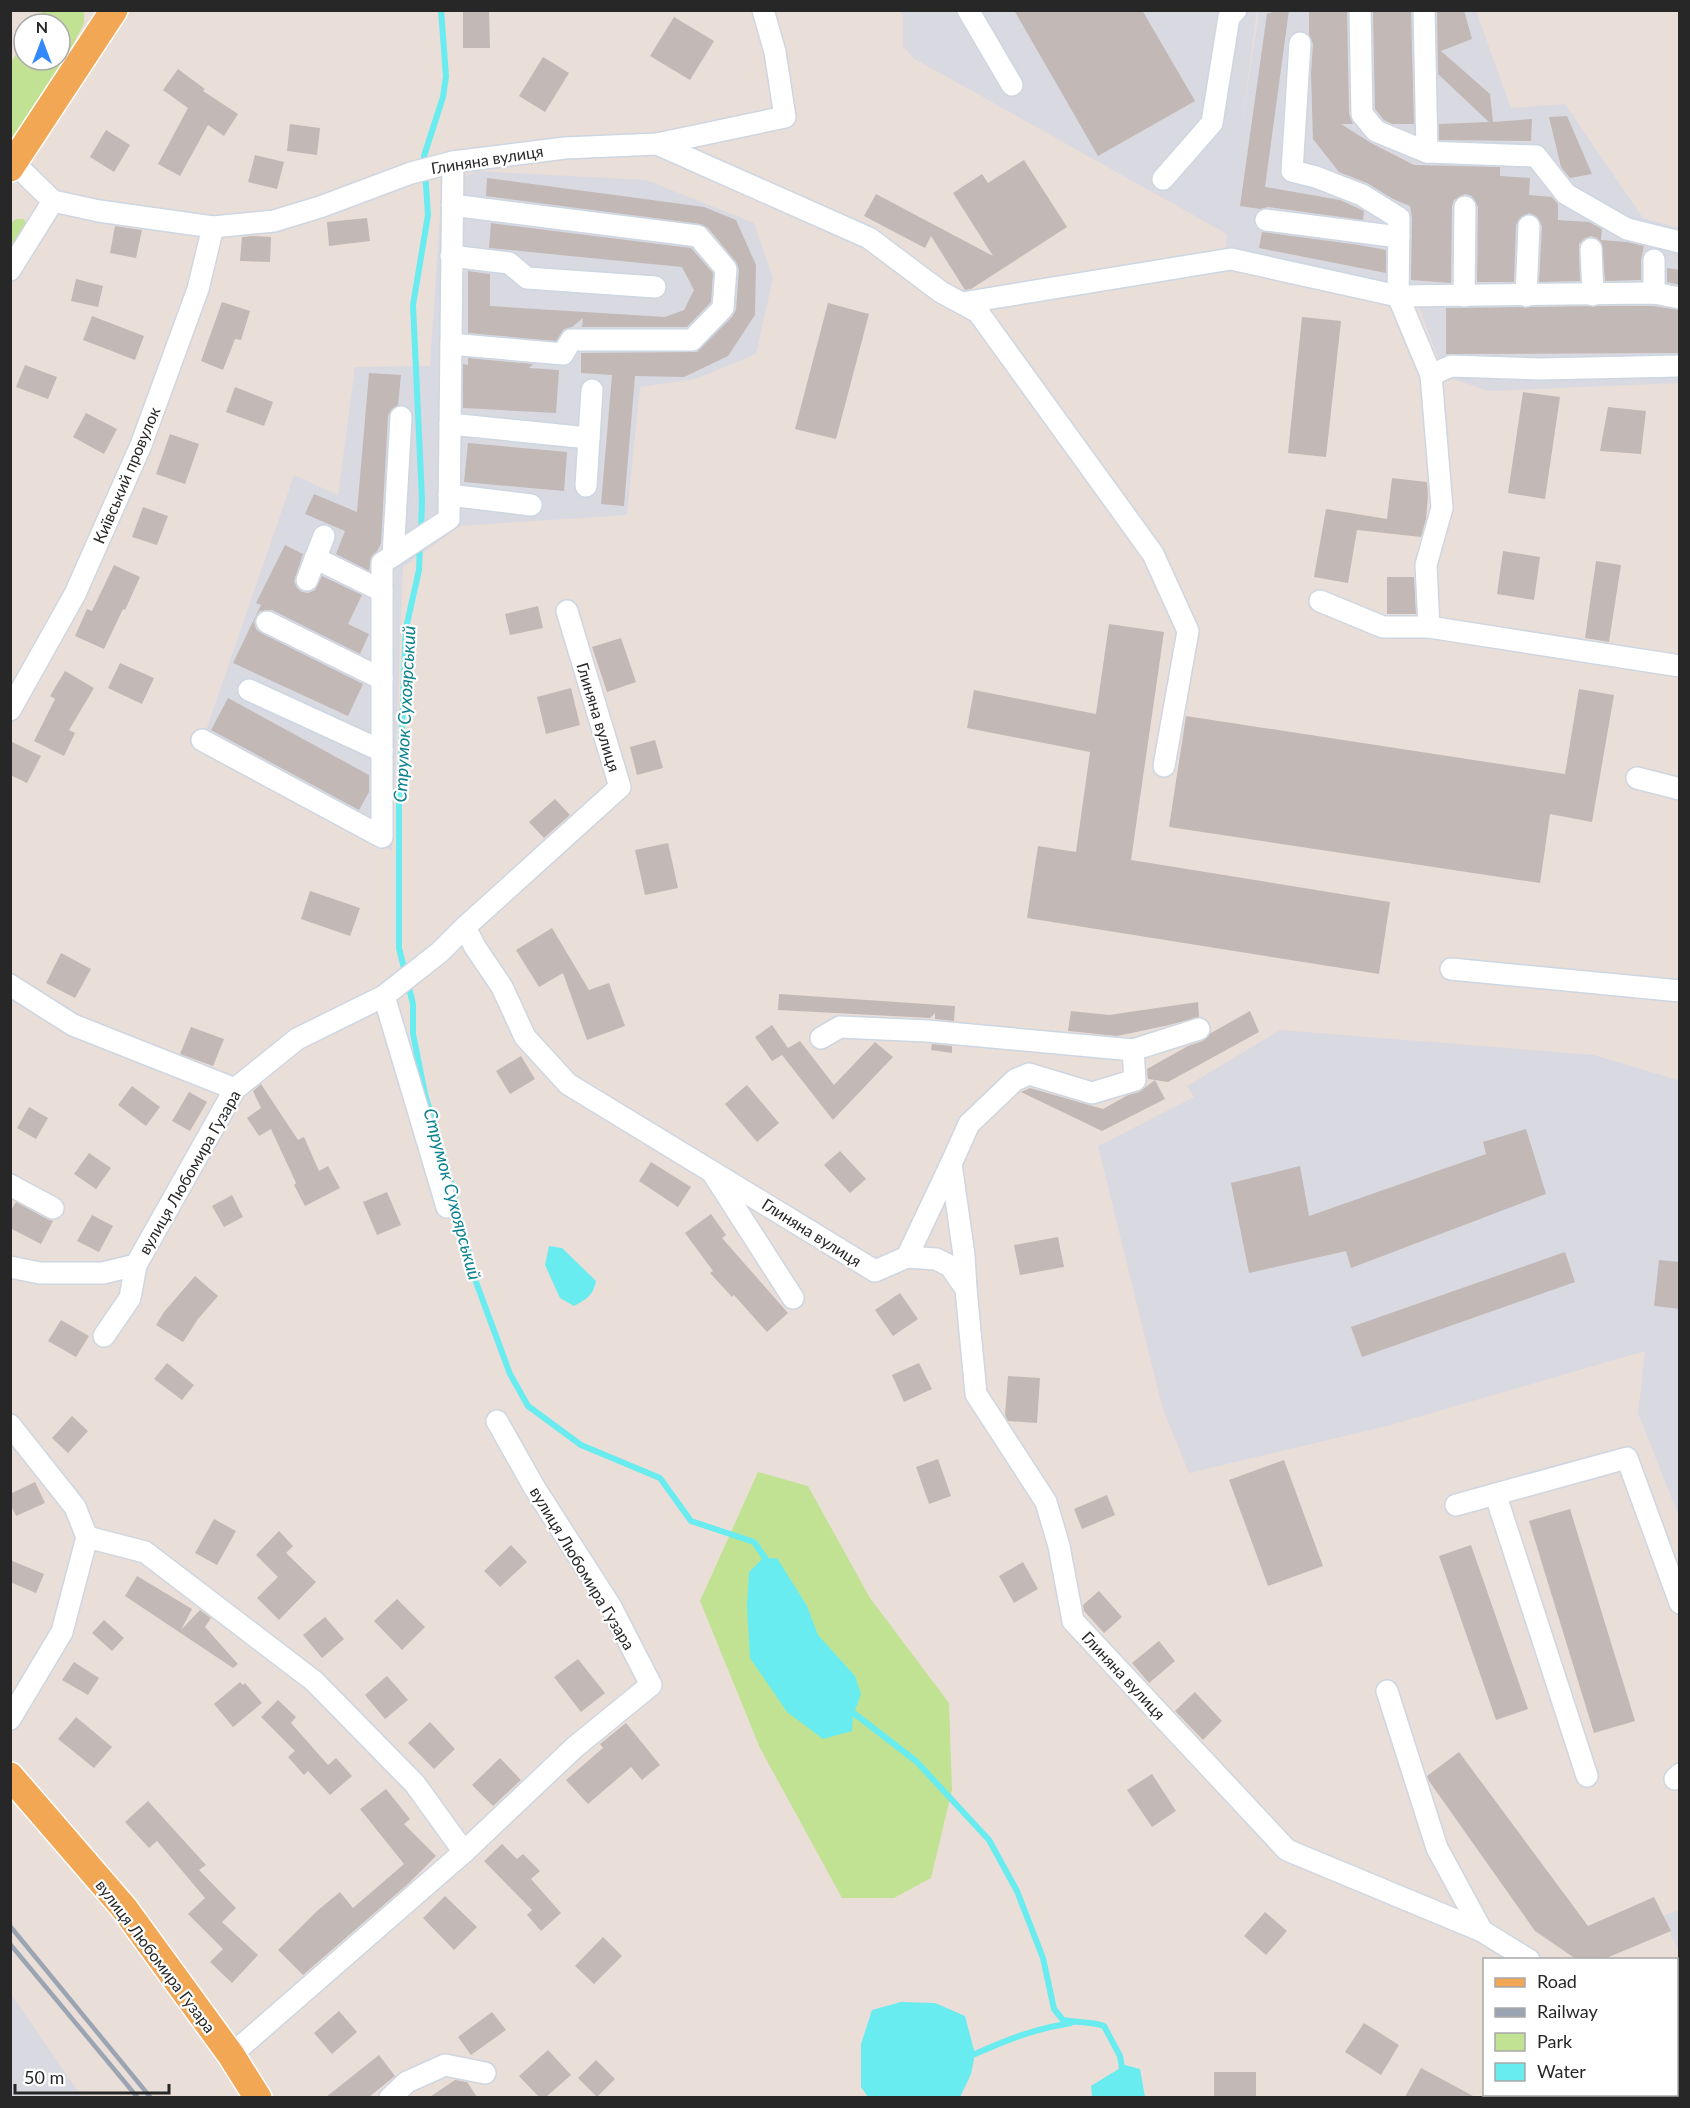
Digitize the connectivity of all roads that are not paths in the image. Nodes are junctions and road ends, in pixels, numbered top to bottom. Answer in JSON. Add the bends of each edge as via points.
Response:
{"nodes":[{"id":1,"x":114,"y":10,"type":"edge"},
{"id":2,"x":763,"y":10,"type":"edge"},
{"id":3,"x":968,"y":10,"type":"edge"},
{"id":4,"x":1236,"y":10,"type":"edge"},
{"id":5,"x":1360,"y":10,"type":"edge"},
{"id":6,"x":1424,"y":10,"type":"edge"},
{"id":7,"x":1300,"y":43,"type":"dead end"},
{"id":8,"x":1012,"y":85,"type":"dead end"},
{"id":9,"x":657,"y":144,"type":"junction"},
{"id":10,"x":1427,"y":152,"type":"junction"},
{"id":11,"x":445,"y":164,"type":"junction"},
{"id":12,"x":12,"y":165,"type":"edge"},
{"id":13,"x":1163,"y":179,"type":"dead end"},
{"id":14,"x":53,"y":201,"type":"junction"},
{"id":15,"x":452,"y":205,"type":"junction"},
{"id":16,"x":1465,"y":207,"type":"dead end"},
{"id":17,"x":1266,"y":220,"type":"dead end"},
{"id":18,"x":1529,"y":226,"type":"dead end"},
{"id":19,"x":213,"y":227,"type":"junction"},
{"id":20,"x":1399,"y":237,"type":"junction"},
{"id":21,"x":1680,"y":242,"type":"edge"},
{"id":22,"x":1592,"y":249,"type":"dead end"},
{"id":23,"x":452,"y":256,"type":"junction"},
{"id":24,"x":1654,"y":260,"type":"dead end"},
{"id":25,"x":10,"y":270,"type":"edge"},
{"id":26,"x":655,"y":287,"type":"dead end"},
{"id":27,"x":1654,"y":293,"type":"junction"},
{"id":28,"x":1593,"y":295,"type":"junction"},
{"id":29,"x":1398,"y":296,"type":"junction"},
{"id":30,"x":1464,"y":296,"type":"junction"},
{"id":31,"x":1526,"y":296,"type":"junction"},
{"id":32,"x":1680,"y":298,"type":"edge"},
{"id":33,"x":962,"y":303,"type":"junction"},
{"id":34,"x":451,"y":344,"type":"junction"},
{"id":35,"x":1680,"y":366,"type":"edge"},
{"id":36,"x":1431,"y":375,"type":"junction"},
{"id":37,"x":592,"y":390,"type":"dead end"},
{"id":38,"x":401,"y":417,"type":"dead end"},
{"id":39,"x":450,"y":424,"type":"junction"},
{"id":40,"x":589,"y":438,"type":"junction"},
{"id":41,"x":586,"y":486,"type":"dead end"},
{"id":42,"x":449,"y":495,"type":"junction"},
{"id":43,"x":531,"y":506,"type":"dead end"},
{"id":44,"x":324,"y":536,"type":"dead end"},
{"id":45,"x":399,"y":552,"type":"junction"},
{"id":46,"x":315,"y":558,"type":"junction"},
{"id":47,"x":307,"y":580,"type":"dead end"},
{"id":48,"x":382,"y":591,"type":"junction"},
{"id":49,"x":1320,"y":601,"type":"dead end"},
{"id":50,"x":567,"y":611,"type":"dead end"},
{"id":51,"x":267,"y":622,"type":"dead end"},
{"id":52,"x":1429,"y":627,"type":"junction"},
{"id":53,"x":1680,"y":666,"type":"edge"},
{"id":54,"x":382,"y":679,"type":"junction"},
{"id":55,"x":249,"y":690,"type":"dead end"},
{"id":56,"x":10,"y":710,"type":"edge"},
{"id":57,"x":202,"y":740,"type":"dead end"},
{"id":58,"x":382,"y":751,"type":"junction"},
{"id":59,"x":1164,"y":766,"type":"dead end"},
{"id":60,"x":1637,"y":778,"type":"dead end"},
{"id":61,"x":1680,"y":789,"type":"edge"},
{"id":62,"x":465,"y":927,"type":"junction"},
{"id":63,"x":1451,"y":969,"type":"dead end"},
{"id":64,"x":10,"y":985,"type":"edge"},
{"id":65,"x":390,"y":991,"type":"junction"},
{"id":66,"x":1680,"y":991,"type":"edge"},
{"id":67,"x":1199,"y":1029,"type":"dead end"},
{"id":68,"x":822,"y":1038,"type":"dead end"},
{"id":69,"x":1133,"y":1050,"type":"junction"},
{"id":70,"x":235,"y":1089,"type":"junction"},
{"id":71,"x":951,"y":1164,"type":"junction"},
{"id":72,"x":711,"y":1170,"type":"junction"},
{"id":73,"x":10,"y":1185,"type":"edge"},
{"id":74,"x":447,"y":1207,"type":"dead end"},
{"id":75,"x":53,"y":1208,"type":"dead end"},
{"id":76,"x":907,"y":1257,"type":"junction"},
{"id":77,"x":136,"y":1265,"type":"junction"},
{"id":78,"x":10,"y":1267,"type":"edge"},
{"id":79,"x":966,"y":1289,"type":"junction"},
{"id":80,"x":793,"y":1298,"type":"dead end"},
{"id":81,"x":104,"y":1336,"type":"dead end"},
{"id":82,"x":497,"y":1421,"type":"dead end"},
{"id":83,"x":10,"y":1425,"type":"edge"},
{"id":84,"x":1496,"y":1496,"type":"junction"},
{"id":85,"x":1456,"y":1505,"type":"dead end"},
{"id":86,"x":87,"y":1537,"type":"junction"},
{"id":87,"x":1680,"y":1603,"type":"edge"},
{"id":88,"x":1387,"y":1691,"type":"dead end"},
{"id":89,"x":10,"y":1719,"type":"edge"},
{"id":90,"x":10,"y":1776,"type":"edge"},
{"id":91,"x":1587,"y":1776,"type":"dead end"},
{"id":92,"x":464,"y":1852,"type":"junction"},
{"id":93,"x":1482,"y":1931,"type":"junction"},
{"id":94,"x":1527,"y":1958,"type":"edge"},
{"id":95,"x":231,"y":2055,"type":"junction"},
{"id":96,"x":485,"y":2073,"type":"dead end"},
{"id":97,"x":258,"y":2097,"type":"edge"},
{"id":98,"x":390,"y":2097,"type":"edge"}],
"edges":[{"from":1,"to":12,"type":"main road"},
{"from":2,"to":9,"type":"street","name":"Глиняна вулиця","via":[[776,52],[785,117]]},
{"from":3,"to":8,"type":"street"},
{"from":4,"to":13,"type":"street","via":[[1229,16],[1212,123]]},
{"from":5,"to":10,"type":"street","via":[[1362,114],[1377,131]]},
{"from":6,"to":10,"type":"street"},
{"from":7,"to":20,"type":"street","via":[[1292,171],[1362,195],[1399,218]]},
{"from":9,"to":11,"type":"street","name":"Глиняна вулиця","via":[[565,148]]},
{"from":9,"to":33,"type":"street","via":[[869,238],[941,292]]},
{"from":10,"to":21,"type":"street","via":[[1536,156],[1566,194],[1627,229]]},
{"from":11,"to":15,"type":"street"},
{"from":11,"to":19,"type":"street","name":"Глиняна вулиця","via":[[274,221]]},
{"from":12,"to":14,"type":"street"},
{"from":14,"to":19,"type":"street","name":"Глиняна вулиця"},
{"from":14,"to":25,"type":"street"},
{"from":15,"to":23,"type":"street"},
{"from":15,"to":34,"type":"street","via":[[698,236],[726,269],[723,308],[692,340],[571,340],[563,354]]},
{"from":16,"to":30,"type":"street"},
{"from":17,"to":20,"type":"street"},
{"from":18,"to":31,"type":"street"},
{"from":19,"to":56,"type":"street","name":"Київський провулок","via":[[198,289],[141,445],[75,594]]},
{"from":20,"to":29,"type":"street"},
{"from":22,"to":28,"type":"street"},
{"from":23,"to":26,"type":"street","via":[[509,263],[527,278]]},
{"from":23,"to":34,"type":"street"},
{"from":24,"to":27,"type":"street"},
{"from":27,"to":28,"type":"street"},
{"from":27,"to":32,"type":"street"},
{"from":28,"to":31,"type":"street"},
{"from":29,"to":30,"type":"street"},
{"from":29,"to":33,"type":"street","via":[[1231,259]]},
{"from":29,"to":36,"type":"street"},
{"from":30,"to":31,"type":"street"},
{"from":33,"to":59,"type":"street","via":[[978,312],[1153,554],[1184,622],[1188,632]]},
{"from":34,"to":39,"type":"street"},
{"from":35,"to":36,"type":"street","via":[[1451,366]]},
{"from":36,"to":52,"type":"street","via":[[1442,508],[1426,565]]},
{"from":37,"to":40,"type":"street"},
{"from":38,"to":45,"type":"street"},
{"from":39,"to":40,"type":"street"},
{"from":39,"to":42,"type":"street"},
{"from":40,"to":41,"type":"street"},
{"from":42,"to":43,"type":"street"},
{"from":42,"to":45,"type":"street","via":[[449,519]]},
{"from":44,"to":46,"type":"street"},
{"from":45,"to":48,"type":"street","via":[[382,563]]},
{"from":46,"to":47,"type":"street"},
{"from":46,"to":48,"type":"street"},
{"from":48,"to":54,"type":"street"},
{"from":49,"to":52,"type":"street","via":[[1383,627]]},
{"from":50,"to":62,"type":"street","name":"Глиняна вулиця","via":[[620,787]]},
{"from":51,"to":54,"type":"street"},
{"from":52,"to":53,"type":"street"},
{"from":54,"to":58,"type":"street"},
{"from":55,"to":58,"type":"street"},
{"from":57,"to":58,"type":"street","via":[[382,837]]},
{"from":60,"to":61,"type":"street"},
{"from":62,"to":65,"type":"street","name":"вулиця Любомира Гузара"},
{"from":62,"to":72,"type":"street","name":"Глиняна вулиця","via":[[502,987],[525,1037],[568,1084]]},
{"from":63,"to":66,"type":"street"},
{"from":64,"to":70,"type":"street","via":[[73,1025]]},
{"from":65,"to":70,"type":"street","name":"вулиця Любомира Гузара","via":[[297,1039]]},
{"from":65,"to":74,"type":"street"},
{"from":67,"to":69,"type":"street"},
{"from":68,"to":69,"type":"street","via":[[840,1028],[927,1030]]},
{"from":69,"to":71,"type":"street","via":[[1135,1080],[1092,1093],[1029,1074],[1015,1080],[969,1124]]},
{"from":70,"to":77,"type":"street","name":"вулиця Любомира Гузара"},
{"from":71,"to":76,"type":"street"},
{"from":71,"to":79,"type":"street"},
{"from":72,"to":76,"type":"street","name":"Глиняна вулиця","via":[[875,1271]]},
{"from":72,"to":80,"type":"street"},
{"from":73,"to":75,"type":"street"},
{"from":76,"to":79,"type":"street","name":"Глиняна вулиця","via":[[936,1259],[950,1266]]},
{"from":77,"to":78,"type":"street","name":"вулиця Любомира Гузара","via":[[103,1273],[40,1273]]},
{"from":77,"to":81,"type":"street","via":[[129,1298]]},
{"from":79,"to":93,"type":"street","name":"Глиняна вулиця","via":[[976,1394],[1046,1503],[1059,1546],[1073,1621],[1287,1851]]},
{"from":82,"to":92,"type":"street","name":"вулиця Любомира Гузара","via":[[610,1607],[651,1685],[575,1747]]},
{"from":83,"to":86,"type":"street","via":[[75,1507]]},
{"from":84,"to":85,"type":"street"},
{"from":84,"to":87,"type":"street","via":[[1626,1458]]},
{"from":84,"to":91,"type":"street"},
{"from":86,"to":89,"type":"street","via":[[62,1632]]},
{"from":86,"to":92,"type":"street","via":[[145,1552],[314,1681],[415,1784]]},
{"from":88,"to":93,"type":"street","via":[[1437,1848]]},
{"from":90,"to":95,"type":"main road","name":"вулиця Любомира Гузара","via":[[124,1908]]},
{"from":92,"to":95,"type":"street","name":"вулиця Любомира Гузара"},
{"from":93,"to":94,"type":"street","name":"Глиняна вулиця"},
{"from":95,"to":97,"type":"main road","name":"вулиця Любомира Гузара"},
{"from":96,"to":98,"type":"street","via":[[445,2065],[407,2082]]}]}
